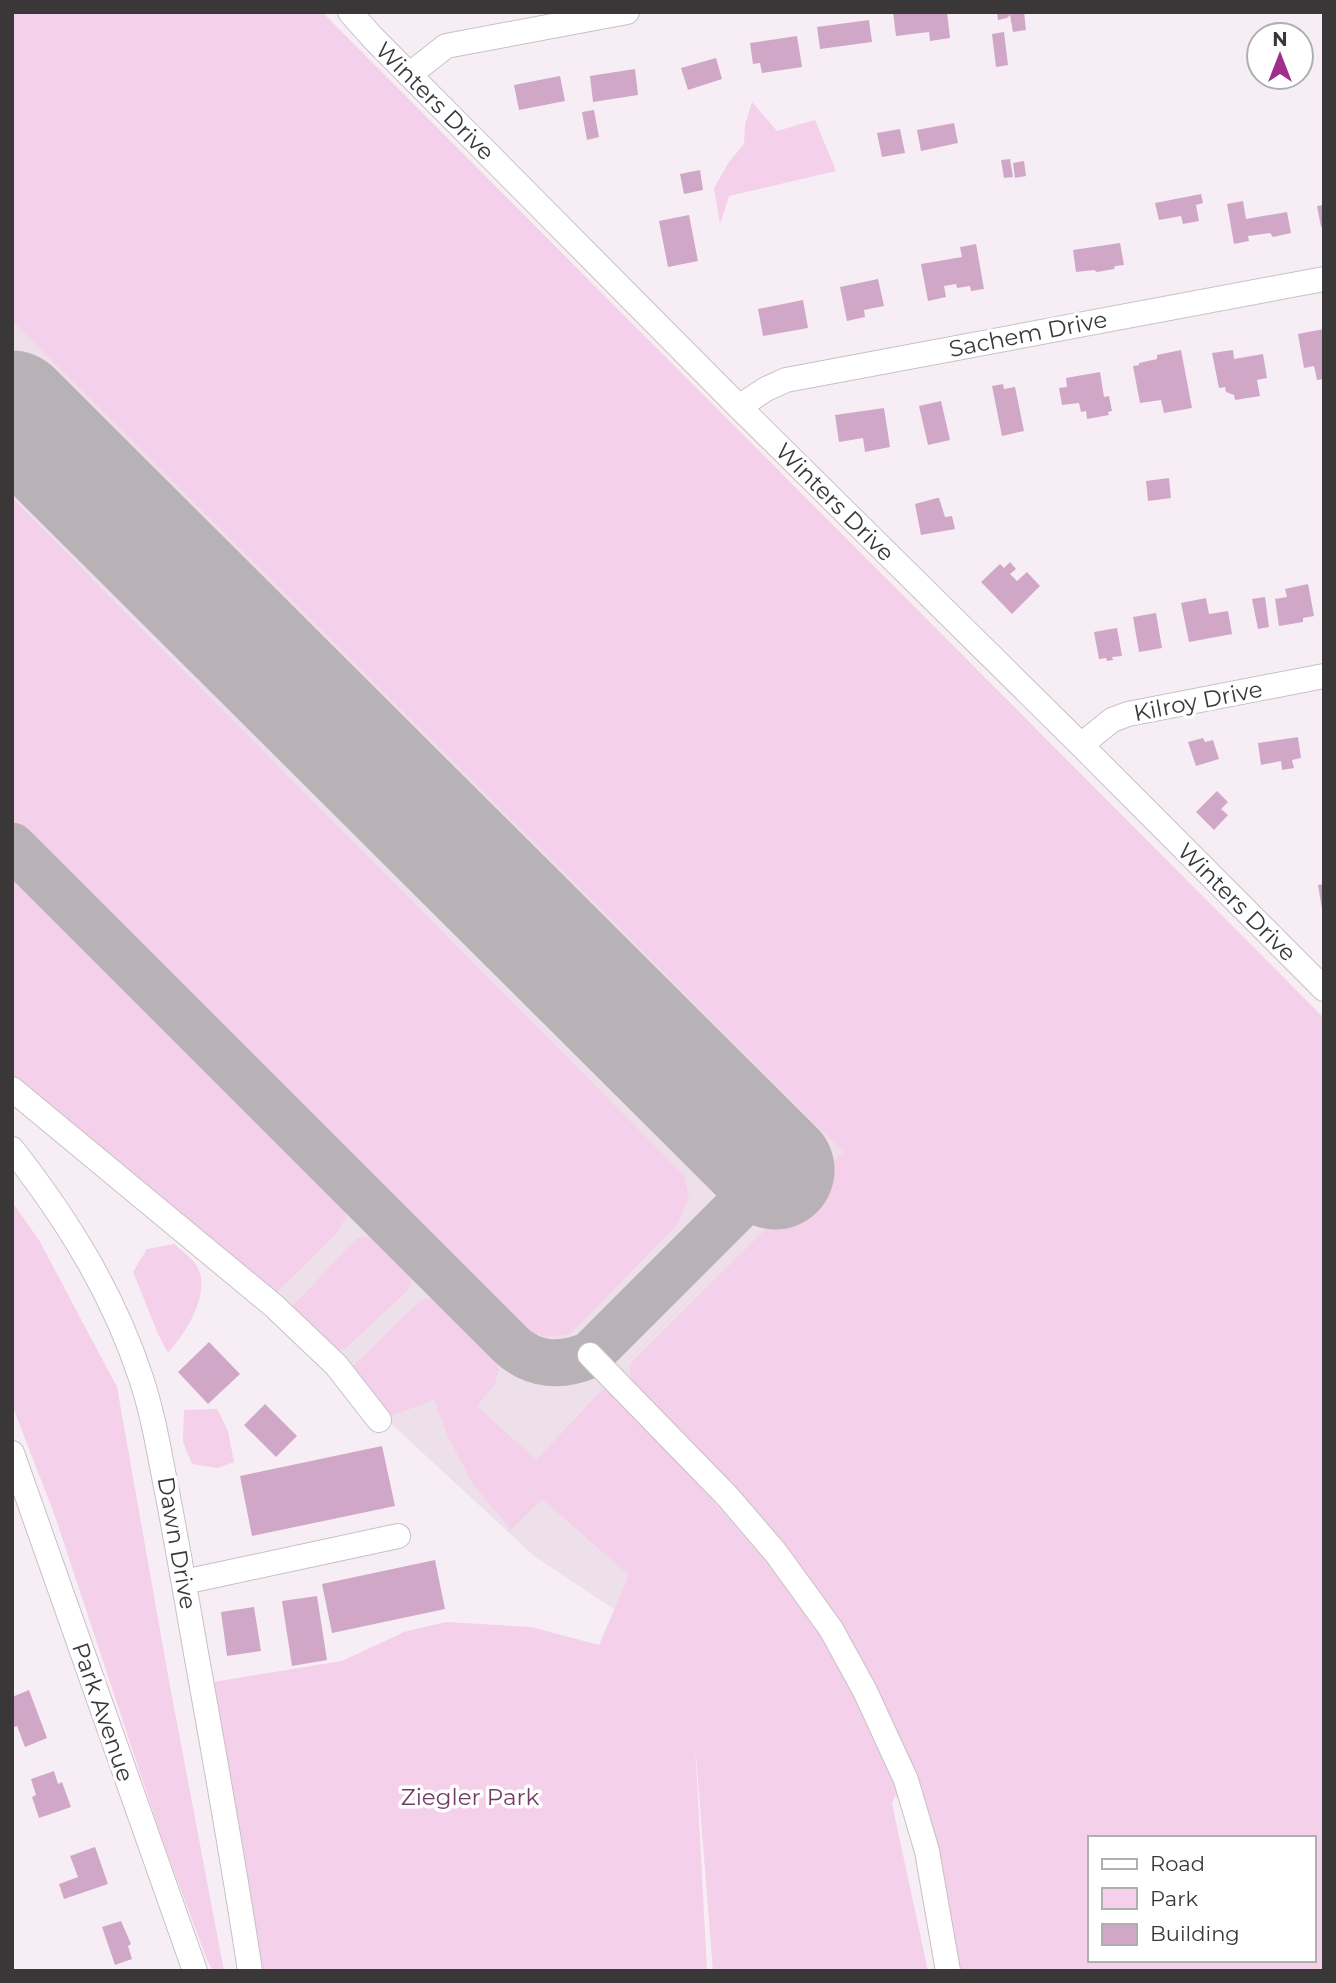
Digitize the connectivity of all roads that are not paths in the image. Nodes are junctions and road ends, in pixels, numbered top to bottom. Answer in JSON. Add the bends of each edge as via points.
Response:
{"nodes":[{"id":1,"x":350,"y":12,"type":"edge"},
{"id":2,"x":627,"y":12,"type":"edge"},
{"id":3,"x":410,"y":75,"type":"junction"},
{"id":4,"x":1324,"y":279,"type":"edge"},
{"id":5,"x":739,"y":407,"type":"junction"},
{"id":6,"x":1324,"y":676,"type":"edge"},
{"id":7,"x":1082,"y":745,"type":"junction"},
{"id":8,"x":1324,"y":989,"type":"edge"},
{"id":9,"x":12,"y":1089,"type":"edge"},
{"id":10,"x":12,"y":1149,"type":"edge"},
{"id":11,"x":590,"y":1355,"type":"dead end"},
{"id":12,"x":379,"y":1420,"type":"dead end"},
{"id":13,"x":12,"y":1453,"type":"edge"},
{"id":14,"x":398,"y":1536,"type":"dead end"},
{"id":15,"x":184,"y":1582,"type":"junction"},
{"id":16,"x":195,"y":1971,"type":"edge"},
{"id":17,"x":250,"y":1971,"type":"edge"},
{"id":18,"x":947,"y":1971,"type":"edge"}],
"edges":[{"from":1,"to":3,"type":"street","name":"Winters Drive"},
{"from":2,"to":3,"type":"street","via":[[446,46]]},
{"from":3,"to":5,"type":"street","name":"Winters Drive"},
{"from":4,"to":5,"type":"street","name":"Sachem Drive","via":[[786,380]]},
{"from":5,"to":7,"type":"street","name":"Winters Drive"},
{"from":6,"to":7,"type":"street","name":"Kilroy Drive","via":[[1128,714],[1112,720]]},
{"from":7,"to":8,"type":"street","name":"Winters Drive"},
{"from":9,"to":12,"type":"street","via":[[274,1306],[336,1365]]},
{"from":10,"to":15,"type":"street","name":"Dawn Drive","via":[[94,1267],[129,1346],[157,1435]]},
{"from":11,"to":18,"type":"street","via":[[728,1497],[831,1629],[905,1780],[927,1851]]},
{"from":13,"to":16,"type":"street","name":"Park Avenue"},
{"from":14,"to":15,"type":"street"},
{"from":15,"to":17,"type":"street","name":"Dawn Drive"}]}
